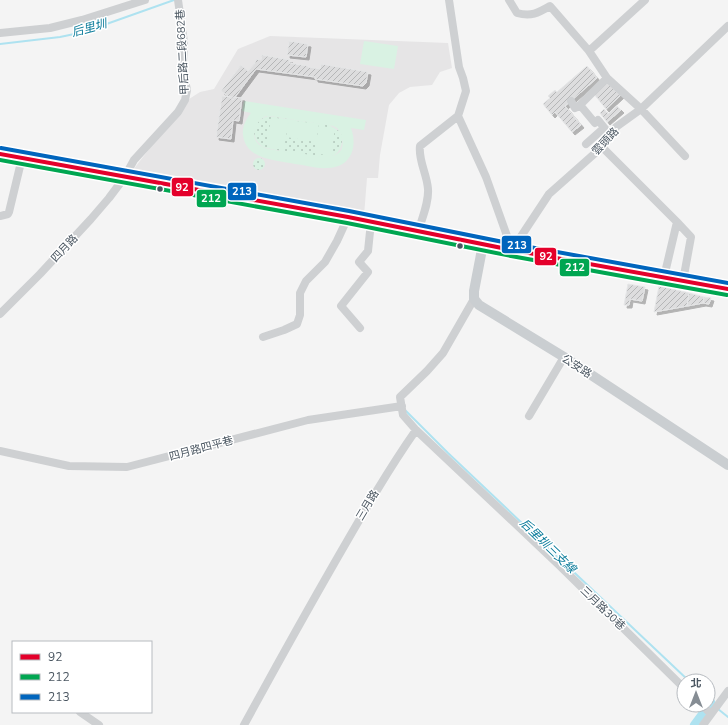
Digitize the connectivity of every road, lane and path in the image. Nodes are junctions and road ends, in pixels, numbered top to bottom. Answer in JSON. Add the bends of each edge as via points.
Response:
{"nodes":[{"id":1,"x":145,"y":0,"type":"edge"},
{"id":2,"x":178,"y":0,"type":"edge"},
{"id":3,"x":449,"y":0,"type":"edge"},
{"id":4,"x":509,"y":0,"type":"edge"},
{"id":5,"x":558,"y":0,"type":"edge"},
{"id":6,"x":645,"y":0,"type":"edge"},
{"id":7,"x":550,"y":6,"type":"junction"},
{"id":8,"x":728,"y":26,"type":"edge"},
{"id":9,"x":0,"y":33,"type":"edge"},
{"id":10,"x":589,"y":51,"type":"junction"},
{"id":11,"x":607,"y":78,"type":"junction"},
{"id":12,"x":571,"y":101,"type":"dead end"},
{"id":13,"x":580,"y":105,"type":"junction"},
{"id":14,"x":641,"y":109,"type":"junction"},
{"id":15,"x":458,"y":116,"type":"junction"},
{"id":16,"x":604,"y":128,"type":"junction"},
{"id":17,"x":611,"y":136,"type":"junction"},
{"id":18,"x":586,"y":144,"type":"dead end"},
{"id":19,"x":602,"y":146,"type":"junction"},
{"id":20,"x":0,"y":154,"type":"edge"},
{"id":21,"x":685,"y":156,"type":"dead end"},
{"id":22,"x":22,"y":158,"type":"junction"},
{"id":23,"x":124,"y":178,"type":"junction"},
{"id":24,"x":0,"y":216,"type":"edge"},
{"id":25,"x":348,"y":218,"type":"junction"},
{"id":26,"x":371,"y":222,"type":"junction"},
{"id":27,"x":677,"y":222,"type":"junction"},
{"id":28,"x":418,"y":232,"type":"junction"},
{"id":29,"x":482,"y":244,"type":"junction"},
{"id":30,"x":512,"y":250,"type":"junction"},
{"id":31,"x":664,"y":277,"type":"junction"},
{"id":32,"x":682,"y":281,"type":"junction"},
{"id":33,"x":728,"y":290,"type":"edge"},
{"id":34,"x":474,"y":299,"type":"junction"},
{"id":35,"x":0,"y":314,"type":"edge"},
{"id":36,"x":360,"y":328,"type":"dead end"},
{"id":37,"x":263,"y":337,"type":"dead end"},
{"id":38,"x":564,"y":357,"type":"junction"},
{"id":39,"x":402,"y":406,"type":"junction"},
{"id":40,"x":529,"y":416,"type":"dead end"},
{"id":41,"x":416,"y":430,"type":"junction"},
{"id":42,"x":0,"y":451,"type":"edge"},
{"id":43,"x":728,"y":465,"type":"edge"},
{"id":44,"x":676,"y":680,"type":"edge"},
{"id":45,"x":728,"y":692,"type":"edge"},
{"id":46,"x":81,"y":713,"type":"edge"},
{"id":47,"x":711,"y":714,"type":"joint"},
{"id":48,"x":99,"y":725,"type":"edge"},
{"id":49,"x":244,"y":725,"type":"edge"},
{"id":50,"x":703,"y":725,"type":"edge"}],
"edges":[{"from":1,"to":9,"type":"street","via":[[50,28]]},
{"from":2,"to":23,"type":"street","name":"甲后路二段682巷","via":[[184,42],[186,95],[178,112],[134,160]]},
{"from":3,"to":15,"type":"street","via":[[459,67],[466,91]]},
{"from":4,"to":7,"type":"street","via":[[517,13],[525,15],[531,15]]},
{"from":5,"to":7,"type":"street"},
{"from":6,"to":10,"type":"street"},
{"from":7,"to":10,"type":"street"},
{"from":8,"to":14,"type":"street","name":"雲頭路"},
{"from":10,"to":11,"type":"street"},
{"from":11,"to":13,"type":"street"},
{"from":11,"to":14,"type":"street"},
{"from":12,"to":13,"type":"street","via":[[575,108]]},
{"from":13,"to":16,"type":"street","via":[[595,123],[598,120]]},
{"from":14,"to":17,"type":"street","name":"雲頭路","via":[[616,127]]},
{"from":14,"to":21,"type":"street"},
{"from":15,"to":28,"type":"street","via":[[420,146],[419,152],[428,189]]},
{"from":15,"to":30,"type":"street","via":[[486,177]]},
{"from":16,"to":17,"type":"street"},
{"from":16,"to":18,"type":"street"},
{"from":17,"to":19,"type":"street","name":"雲頭路"},
{"from":19,"to":27,"type":"street"},
{"from":19,"to":30,"type":"street","name":"雲頭路","via":[[549,194]]},
{"from":20,"to":22,"type":"main road"},
{"from":22,"to":23,"type":"main road"},
{"from":22,"to":24,"type":"street","via":[[10,212]]},
{"from":23,"to":25,"type":"main road"},
{"from":23,"to":35,"type":"street","name":"四月路","via":[[86,225]]},
{"from":25,"to":26,"type":"main road"},
{"from":25,"to":37,"type":"street","via":[[325,262],[306,281],[300,293],[300,315],[297,324]]},
{"from":26,"to":28,"type":"main road"},
{"from":26,"to":36,"type":"street","via":[[368,251],[359,262],[368,272],[341,306]]},
{"from":27,"to":31,"type":"street"},
{"from":27,"to":32,"type":"street","via":[[691,237]]},
{"from":28,"to":29,"type":"main road"},
{"from":29,"to":30,"type":"main road"},
{"from":29,"to":34,"type":"main road"},
{"from":30,"to":31,"type":"main road"},
{"from":31,"to":32,"type":"main road"},
{"from":32,"to":33,"type":"main road"},
{"from":34,"to":38,"type":"main road","name":"公安路","via":[[479,305]]},
{"from":34,"to":39,"type":"street","via":[[443,353],[400,397]]},
{"from":38,"to":40,"type":"street"},
{"from":38,"to":43,"type":"main road","name":"公安路"},
{"from":39,"to":41,"type":"street","via":[[403,415]]},
{"from":39,"to":42,"type":"street","name":"四月路四平巷","via":[[308,420],[126,467],[69,466]]},
{"from":41,"to":44,"type":"street","name":"三月路30巷"},
{"from":41,"to":49,"type":"street","name":"三月路","via":[[368,503]]},
{"from":45,"to":47,"type":"street"},
{"from":46,"to":48,"type":"street"},
{"from":47,"to":50,"type":"street"}]}
